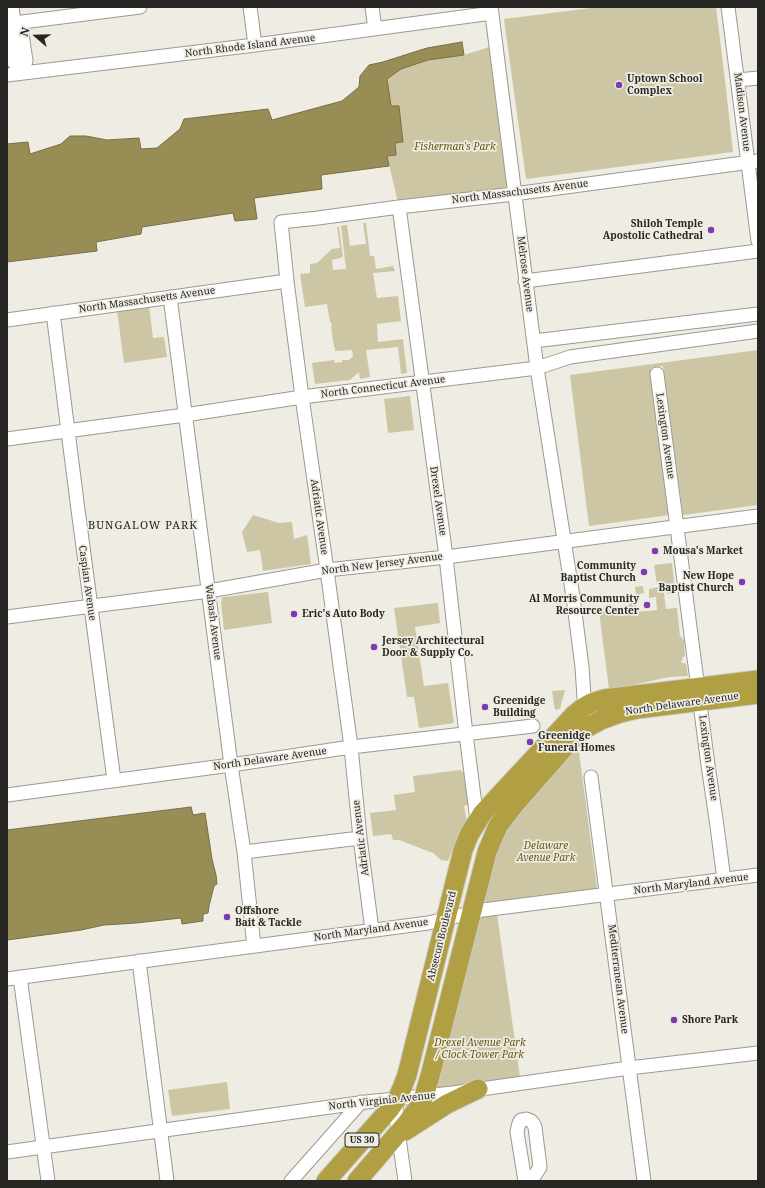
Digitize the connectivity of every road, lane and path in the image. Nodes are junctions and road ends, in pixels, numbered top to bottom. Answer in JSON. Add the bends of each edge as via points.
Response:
{"nodes":[{"id":1,"x":12,"y":7,"type":"edge"},
{"id":2,"x":140,"y":7,"type":"edge"},
{"id":3,"x":250,"y":7,"type":"edge"},
{"id":4,"x":372,"y":7,"type":"edge"},
{"id":5,"x":728,"y":7,"type":"edge"},
{"id":6,"x":491,"y":10,"type":"edge"},
{"id":7,"x":10,"y":24,"type":"edge"},
{"id":8,"x":375,"y":29,"type":"junction"},
{"id":9,"x":255,"y":45,"type":"junction"},
{"id":10,"x":22,"y":73,"type":"junction"},
{"id":11,"x":7,"y":75,"type":"edge"},
{"id":12,"x":758,"y":78,"type":"edge"},
{"id":13,"x":738,"y":80,"type":"junction"},
{"id":14,"x":753,"y":162,"type":"edge"},
{"id":15,"x":514,"y":194,"type":"junction"},
{"id":16,"x":398,"y":207,"type":"junction"},
{"id":17,"x":281,"y":222,"type":"joint"},
{"id":18,"x":758,"y":241,"type":"edge"},
{"id":19,"x":758,"y":251,"type":"edge"},
{"id":20,"x":287,"y":281,"type":"junction"},
{"id":21,"x":526,"y":281,"type":"junction"},
{"id":22,"x":170,"y":297,"type":"junction"},
{"id":23,"x":53,"y":313,"type":"junction"},
{"id":24,"x":758,"y":314,"type":"edge"},
{"id":25,"x":7,"y":320,"type":"edge"},
{"id":26,"x":758,"y":332,"type":"edge"},
{"id":27,"x":534,"y":341,"type":"junction"},
{"id":28,"x":537,"y":368,"type":"junction"},
{"id":29,"x":657,"y":374,"type":"dead end"},
{"id":30,"x":422,"y":382,"type":"junction"},
{"id":31,"x":302,"y":396,"type":"junction"},
{"id":32,"x":185,"y":415,"type":"junction"},
{"id":33,"x":67,"y":431,"type":"junction"},
{"id":34,"x":7,"y":438,"type":"edge"},
{"id":35,"x":758,"y":516,"type":"edge"},
{"id":36,"x":677,"y":526,"type":"junction"},
{"id":37,"x":565,"y":541,"type":"junction"},
{"id":38,"x":446,"y":557,"type":"junction"},
{"id":39,"x":327,"y":570,"type":"junction"},
{"id":40,"x":209,"y":591,"type":"junction"},
{"id":41,"x":90,"y":607,"type":"junction"},
{"id":42,"x":7,"y":617,"type":"edge"},
{"id":43,"x":758,"y":680,"type":"edge"},
{"id":44,"x":699,"y":694,"type":"junction"},
{"id":45,"x":758,"y":694,"type":"edge"},
{"id":46,"x":584,"y":707,"type":"junction"},
{"id":47,"x":533,"y":726,"type":"dead end"},
{"id":48,"x":586,"y":728,"type":"junction"},
{"id":49,"x":466,"y":734,"type":"junction"},
{"id":50,"x":351,"y":747,"type":"junction"},
{"id":51,"x":231,"y":765,"type":"junction"},
{"id":52,"x":591,"y":777,"type":"dead end"},
{"id":53,"x":114,"y":780,"type":"junction"},
{"id":54,"x":7,"y":795,"type":"edge"},
{"id":55,"x":477,"y":820,"type":"junction"},
{"id":56,"x":360,"y":838,"type":"junction"},
{"id":57,"x":244,"y":852,"type":"junction"},
{"id":58,"x":758,"y":875,"type":"edge"},
{"id":59,"x":724,"y":880,"type":"junction"},
{"id":60,"x":607,"y":894,"type":"junction"},
{"id":61,"x":471,"y":912,"type":"junction"},
{"id":62,"x":446,"y":919,"type":"junction"},
{"id":63,"x":372,"y":930,"type":"junction"},
{"id":64,"x":254,"y":946,"type":"junction"},
{"id":65,"x":139,"y":961,"type":"junction"},
{"id":66,"x":20,"y":977,"type":"junction"},
{"id":67,"x":7,"y":979,"type":"edge"},
{"id":68,"x":758,"y":1054,"type":"edge"},
{"id":69,"x":629,"y":1068,"type":"junction"},
{"id":70,"x":478,"y":1089,"type":"junction"},
{"id":71,"x":424,"y":1096,"type":"junction"},
{"id":72,"x":397,"y":1099,"type":"junction"},
{"id":73,"x":360,"y":1102,"type":"junction"},
{"id":74,"x":160,"y":1130,"type":"junction"},
{"id":75,"x":398,"y":1134,"type":"junction"},
{"id":76,"x":43,"y":1147,"type":"junction"},
{"id":77,"x":7,"y":1152,"type":"edge"},
{"id":78,"x":48,"y":1181,"type":"edge"},
{"id":79,"x":167,"y":1181,"type":"edge"},
{"id":80,"x":291,"y":1181,"type":"edge"},
{"id":81,"x":326,"y":1181,"type":"edge"},
{"id":82,"x":357,"y":1181,"type":"edge"},
{"id":83,"x":405,"y":1181,"type":"edge"},
{"id":84,"x":644,"y":1181,"type":"edge"}],
"edges":[{"from":1,"to":7,"type":"street"},
{"from":2,"to":7,"type":"street"},
{"from":3,"to":9,"type":"street"},
{"from":4,"to":8,"type":"street"},
{"from":5,"to":13,"type":"street","name":"Madison Avenue"},
{"from":6,"to":8,"type":"street","name":"North Rhode Island Avenue"},
{"from":6,"to":15,"type":"street","name":"Melrose Avenue"},
{"from":7,"to":10,"type":"street","via":[[13,61]]},
{"from":8,"to":9,"type":"street","name":"North Rhode Island Avenue"},
{"from":9,"to":10,"type":"street","name":"North Rhode Island Avenue"},
{"from":10,"to":11,"type":"street","name":"North Rhode Island Avenue"},
{"from":12,"to":13,"type":"street"},
{"from":13,"to":14,"type":"street","name":"Madison Avenue"},
{"from":14,"to":15,"type":"street","name":"North Massachusetts Avenue"},
{"from":14,"to":18,"type":"street","name":"Madison Avenue"},
{"from":15,"to":16,"type":"street","name":"North Massachusetts Avenue"},
{"from":15,"to":21,"type":"street","name":"Melrose Avenue"},
{"from":16,"to":17,"type":"street","name":"North Massachusetts Avenue"},
{"from":16,"to":30,"type":"street","name":"Drexel Avenue"},
{"from":17,"to":20,"type":"street","name":"Adriatic Avenue"},
{"from":19,"to":21,"type":"street"},
{"from":20,"to":22,"type":"street","name":"North Massachusetts Avenue"},
{"from":20,"to":31,"type":"street","name":"Adriatic Avenue"},
{"from":21,"to":27,"type":"street","name":"Melrose Avenue"},
{"from":22,"to":23,"type":"street","name":"North Massachusetts Avenue"},
{"from":22,"to":32,"type":"street","name":"Wabash Avenue"},
{"from":23,"to":25,"type":"street","name":"North Massachusetts Avenue"},
{"from":23,"to":33,"type":"street","name":"Caspian Avenue"},
{"from":24,"to":27,"type":"street"},
{"from":26,"to":28,"type":"street","name":"North Connecticut Avenue","via":[[570,357]]},
{"from":27,"to":28,"type":"street","name":"Melrose Avenue"},
{"from":28,"to":30,"type":"street","name":"North Connecticut Avenue"},
{"from":28,"to":37,"type":"street","name":"Melrose Avenue"},
{"from":29,"to":36,"type":"street","name":"Lexington Avenue"},
{"from":30,"to":31,"type":"street","name":"North Connecticut Avenue"},
{"from":30,"to":38,"type":"street","name":"Drexel Avenue"},
{"from":31,"to":32,"type":"street","name":"North Connecticut Avenue"},
{"from":31,"to":39,"type":"street","name":"Adriatic Avenue"},
{"from":32,"to":33,"type":"street","name":"North Connecticut Avenue"},
{"from":32,"to":40,"type":"street","name":"Wabash Avenue"},
{"from":33,"to":34,"type":"street","name":"North Connecticut Avenue"},
{"from":33,"to":41,"type":"street","name":"Caspian Avenue"},
{"from":35,"to":36,"type":"street","name":"North New Jersey Avenue"},
{"from":36,"to":37,"type":"street","name":"North New Jersey Avenue"},
{"from":36,"to":44,"type":"street","name":"Lexington Avenue"},
{"from":37,"to":38,"type":"street","name":"North New Jersey Avenue"},
{"from":37,"to":46,"type":"street","via":[[582,667]]},
{"from":38,"to":39,"type":"street","name":"North New Jersey Avenue"},
{"from":38,"to":49,"type":"street","name":"Drexel Avenue"},
{"from":39,"to":40,"type":"street","name":"North New Jersey Avenue"},
{"from":39,"to":50,"type":"street","name":"Adriatic Avenue"},
{"from":40,"to":41,"type":"street","name":"North New Jersey Avenue"},
{"from":40,"to":51,"type":"street","name":"Wabash Avenue"},
{"from":41,"to":42,"type":"street","name":"North New Jersey Avenue"},
{"from":41,"to":53,"type":"street","name":"Caspian Avenue"},
{"from":43,"to":44,"type":"highway","name":"North Delaware Avenue"},
{"from":44,"to":45,"type":"highway","name":"North Delaware Avenue"},
{"from":44,"to":46,"type":"highway","name":"North Delaware Avenue","via":[[604,699]]},
{"from":44,"to":48,"type":"highway","name":"North Delaware Avenue","via":[[624,712]]},
{"from":44,"to":59,"type":"street","name":"Lexington Avenue"},
{"from":46,"to":48,"type":"street"},
{"from":46,"to":55,"type":"highway","name":"Absecon Boulevard"},
{"from":47,"to":49,"type":"street","name":"North Delaware Avenue"},
{"from":48,"to":61,"type":"highway","via":[[560,752],[501,822],[487,852]]},
{"from":49,"to":50,"type":"street","name":"North Delaware Avenue"},
{"from":49,"to":55,"type":"street","name":"Drexel Avenue"},
{"from":50,"to":51,"type":"street","name":"North Delaware Avenue"},
{"from":50,"to":56,"type":"street","name":"Adriatic Avenue"},
{"from":51,"to":53,"type":"street","name":"North Delaware Avenue"},
{"from":51,"to":57,"type":"street","name":"Wabash Avenue"},
{"from":52,"to":60,"type":"street","name":"Mediterranean Avenue"},
{"from":53,"to":54,"type":"street","name":"North Delaware Avenue"},
{"from":55,"to":62,"type":"highway","name":"Absecon Boulevard","via":[[463,850]]},
{"from":56,"to":57,"type":"street"},
{"from":56,"to":63,"type":"street","name":"Adriatic Avenue"},
{"from":57,"to":64,"type":"street","name":"Wabash Avenue"},
{"from":58,"to":59,"type":"street","name":"North Maryland Avenue"},
{"from":59,"to":60,"type":"street","name":"North Maryland Avenue"},
{"from":60,"to":61,"type":"street","name":"North Maryland Avenue"},
{"from":60,"to":69,"type":"street","name":"Mediterranean Avenue"},
{"from":61,"to":62,"type":"street","name":"North Maryland Avenue"},
{"from":61,"to":71,"type":"highway"},
{"from":62,"to":63,"type":"street","name":"North Maryland Avenue"},
{"from":62,"to":72,"type":"highway","name":"Absecon Boulevard","via":[[406,1075]]},
{"from":63,"to":64,"type":"street","name":"North Maryland Avenue"},
{"from":64,"to":65,"type":"street","name":"North Maryland Avenue"},
{"from":65,"to":66,"type":"street","name":"North Maryland Avenue"},
{"from":65,"to":74,"type":"street"},
{"from":66,"to":67,"type":"street","name":"North Maryland Avenue"},
{"from":66,"to":76,"type":"street"},
{"from":68,"to":69,"type":"street","name":"North Virginia Avenue"},
{"from":69,"to":70,"type":"street","name":"North Virginia Avenue"},
{"from":69,"to":84,"type":"street","name":"Mediterranean Avenue"},
{"from":70,"to":71,"type":"street","name":"North Virginia Avenue"},
{"from":70,"to":75,"type":"highway","via":[[447,1104]]},
{"from":71,"to":72,"type":"street","name":"North Virginia Avenue"},
{"from":71,"to":75,"type":"highway","number":"US 30"},
{"from":72,"to":73,"type":"street","name":"North Virginia Avenue"},
{"from":72,"to":75,"type":"street"},
{"from":72,"to":81,"type":"highway","name":"Absecon Boulevard","number":"US 30"},
{"from":73,"to":74,"type":"street","name":"North Virginia Avenue"},
{"from":73,"to":80,"type":"street"},
{"from":74,"to":76,"type":"street","name":"North Virginia Avenue"},
{"from":74,"to":79,"type":"street"},
{"from":75,"to":82,"type":"highway","number":"US 30"},
{"from":75,"to":83,"type":"street"},
{"from":76,"to":77,"type":"street","name":"North Virginia Avenue"},
{"from":76,"to":78,"type":"street"}]}
